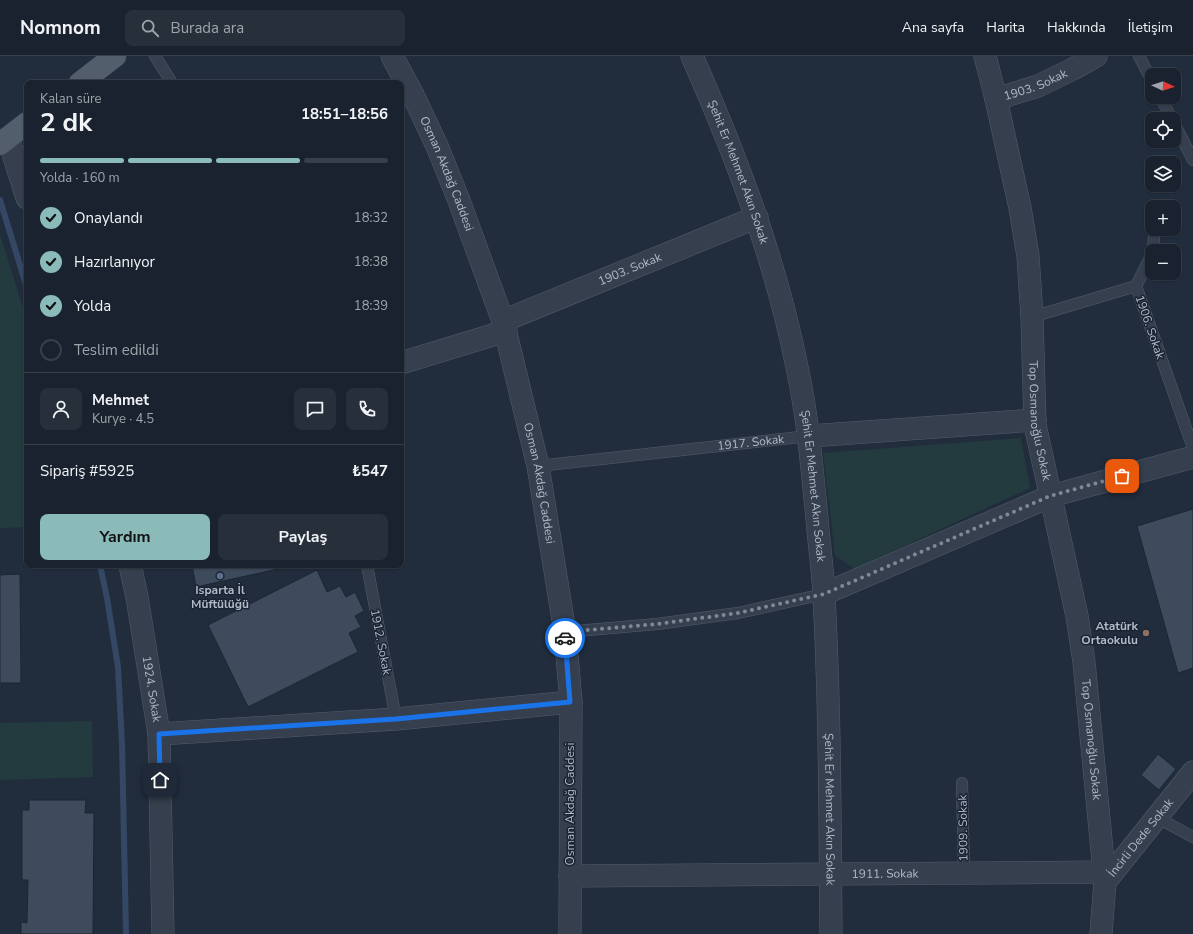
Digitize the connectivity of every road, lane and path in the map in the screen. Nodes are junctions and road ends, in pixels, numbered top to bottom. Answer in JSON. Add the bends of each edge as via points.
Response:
{"nodes":[{"id":1,"x":115,"y":56,"type":"edge"},
{"id":2,"x":156,"y":56,"type":"edge"},
{"id":3,"x":392,"y":56,"type":"edge"},
{"id":4,"x":692,"y":56,"type":"edge"},
{"id":5,"x":985,"y":56,"type":"edge"},
{"id":6,"x":1096,"y":56,"type":"edge"},
{"id":7,"x":1139,"y":56,"type":"edge"},
{"id":8,"x":1145,"y":68,"type":"edge"},
{"id":9,"x":84,"y":80,"type":"edge"},
{"id":10,"x":170,"y":80,"type":"edge"},
{"id":11,"x":996,"y":99,"type":"junction"},
{"id":12,"x":24,"y":125,"type":"edge"},
{"id":13,"x":1181,"y":137,"type":"edge"},
{"id":14,"x":4,"y":141,"type":"edge"},
{"id":15,"x":1193,"y":160,"type":"edge"},
{"id":16,"x":24,"y":191,"type":"edge"},
{"id":17,"x":757,"y":217,"type":"junction"},
{"id":18,"x":1154,"y":237,"type":"dead end"},
{"id":19,"x":1154,"y":244,"type":"edge"},
{"id":20,"x":1145,"y":268,"type":"edge"},
{"id":21,"x":1136,"y":286,"type":"junction"},
{"id":22,"x":1032,"y":317,"type":"junction"},
{"id":23,"x":504,"y":326,"type":"junction"},
{"id":24,"x":404,"y":362,"type":"edge"},
{"id":25,"x":1035,"y":420,"type":"junction"},
{"id":26,"x":809,"y":436,"type":"junction"},
{"id":27,"x":1193,"y":448,"type":"edge"},
{"id":28,"x":1193,"y":457,"type":"edge"},
{"id":29,"x":538,"y":466,"type":"junction"},
{"id":30,"x":1050,"y":496,"type":"junction"},
{"id":31,"x":131,"y":568,"type":"edge"},
{"id":32,"x":368,"y":568,"type":"edge"},
{"id":33,"x":824,"y":594,"type":"junction"},
{"id":34,"x":565,"y":632,"type":"junction"},
{"id":35,"x":570,"y":702,"type":"junction"},
{"id":36,"x":396,"y":719,"type":"junction"},
{"id":37,"x":159,"y":734,"type":"junction"},
{"id":38,"x":1193,"y":772,"type":"edge"},
{"id":39,"x":962,"y":783,"type":"dead end"},
{"id":40,"x":1156,"y":817,"type":"junction"},
{"id":41,"x":1193,"y":837,"type":"edge"},
{"id":42,"x":964,"y":873,"type":"junction"},
{"id":43,"x":830,"y":874,"type":"junction"},
{"id":44,"x":570,"y":876,"type":"junction"},
{"id":45,"x":1104,"y":877,"type":"junction"},
{"id":46,"x":163,"y":934,"type":"edge"},
{"id":47,"x":570,"y":934,"type":"edge"},
{"id":48,"x":831,"y":934,"type":"edge"},
{"id":49,"x":1101,"y":934,"type":"edge"}],
"edges":[{"from":1,"to":9,"type":"main road"},
{"from":2,"to":10,"type":"lane"},
{"from":3,"to":23,"type":"street","name":"Osman Akdağ Caddesi","via":[[437,146]]},
{"from":4,"to":17,"type":"street","name":"Şehit Er Mehmet Akın Sokak"},
{"from":5,"to":11,"type":"street","name":"Top Osmanoğlu Sokak"},
{"from":6,"to":11,"type":"street","name":"1903. Sokak","via":[[1038,86]]},
{"from":7,"to":8,"type":"lane"},
{"from":11,"to":22,"type":"street","name":"Top Osmanoğlu Sokak","via":[[1028,256]]},
{"from":12,"to":14,"type":"main road"},
{"from":13,"to":15,"type":"lane"},
{"from":14,"to":16,"type":"street"},
{"from":17,"to":23,"type":"street","name":"1903. Sokak"},
{"from":17,"to":26,"type":"street","name":"Şehit Er Mehmet Akın Sokak","via":[[780,294],[798,368]]},
{"from":18,"to":19,"type":"lane"},
{"from":20,"to":21,"type":"lane"},
{"from":21,"to":22,"type":"lane","name":"1906. Sokak"},
{"from":21,"to":27,"type":"lane","name":"1906. Sokak"},
{"from":22,"to":25,"type":"street","name":"Top Osmanoğlu Sokak"},
{"from":23,"to":24,"type":"street","name":"1903. Sokak"},
{"from":23,"to":29,"type":"street","name":"Osman Akdağ Caddesi"},
{"from":25,"to":26,"type":"street","name":"1917. Sokak"},
{"from":25,"to":30,"type":"street","name":"Top Osmanoğlu Sokak"},
{"from":26,"to":29,"type":"lane","name":"1917. Sokak"},
{"from":26,"to":33,"type":"street","name":"Şehit Er Mehmet Akın Sokak"},
{"from":28,"to":30,"type":"street"},
{"from":29,"to":34,"type":"street","name":"Osman Akdağ Caddesi"},
{"from":30,"to":33,"type":"street"},
{"from":30,"to":45,"type":"street","name":"Top Osmanoğlu Sokak","via":[[1077,616],[1084,662]]},
{"from":31,"to":37,"type":"street","name":"1924. Sokak"},
{"from":32,"to":36,"type":"lane","name":"1912. Sokak"},
{"from":33,"to":34,"type":"lane","via":[[738,613],[657,624]]},
{"from":33,"to":43,"type":"street","name":"Şehit Er Mehmet Akın Sokak"},
{"from":34,"to":35,"type":"street","name":"Osman Akdağ Caddesi"},
{"from":35,"to":36,"type":"street"},
{"from":35,"to":44,"type":"street","name":"Osman Akdağ Caddesi"},
{"from":36,"to":37,"type":"street"},
{"from":37,"to":46,"type":"street","name":"1924. Sokak"},
{"from":38,"to":40,"type":"street","name":"İncirli Dede Sokak"},
{"from":39,"to":42,"type":"lane","name":"1909. Sokak"},
{"from":40,"to":41,"type":"lane"},
{"from":40,"to":45,"type":"street","name":"İncirli Dede Sokak"},
{"from":42,"to":43,"type":"street","name":"1911. Sokak"},
{"from":42,"to":45,"type":"street","name":"1911. Sokak"},
{"from":43,"to":44,"type":"street","name":"1911. Sokak"},
{"from":43,"to":48,"type":"street","name":"Şehit Er Mehmet Akın Sokak"},
{"from":44,"to":47,"type":"street","name":"Osman Akdağ Caddesi"},
{"from":45,"to":49,"type":"street","name":"İncirli Dede Sokak"}]}
